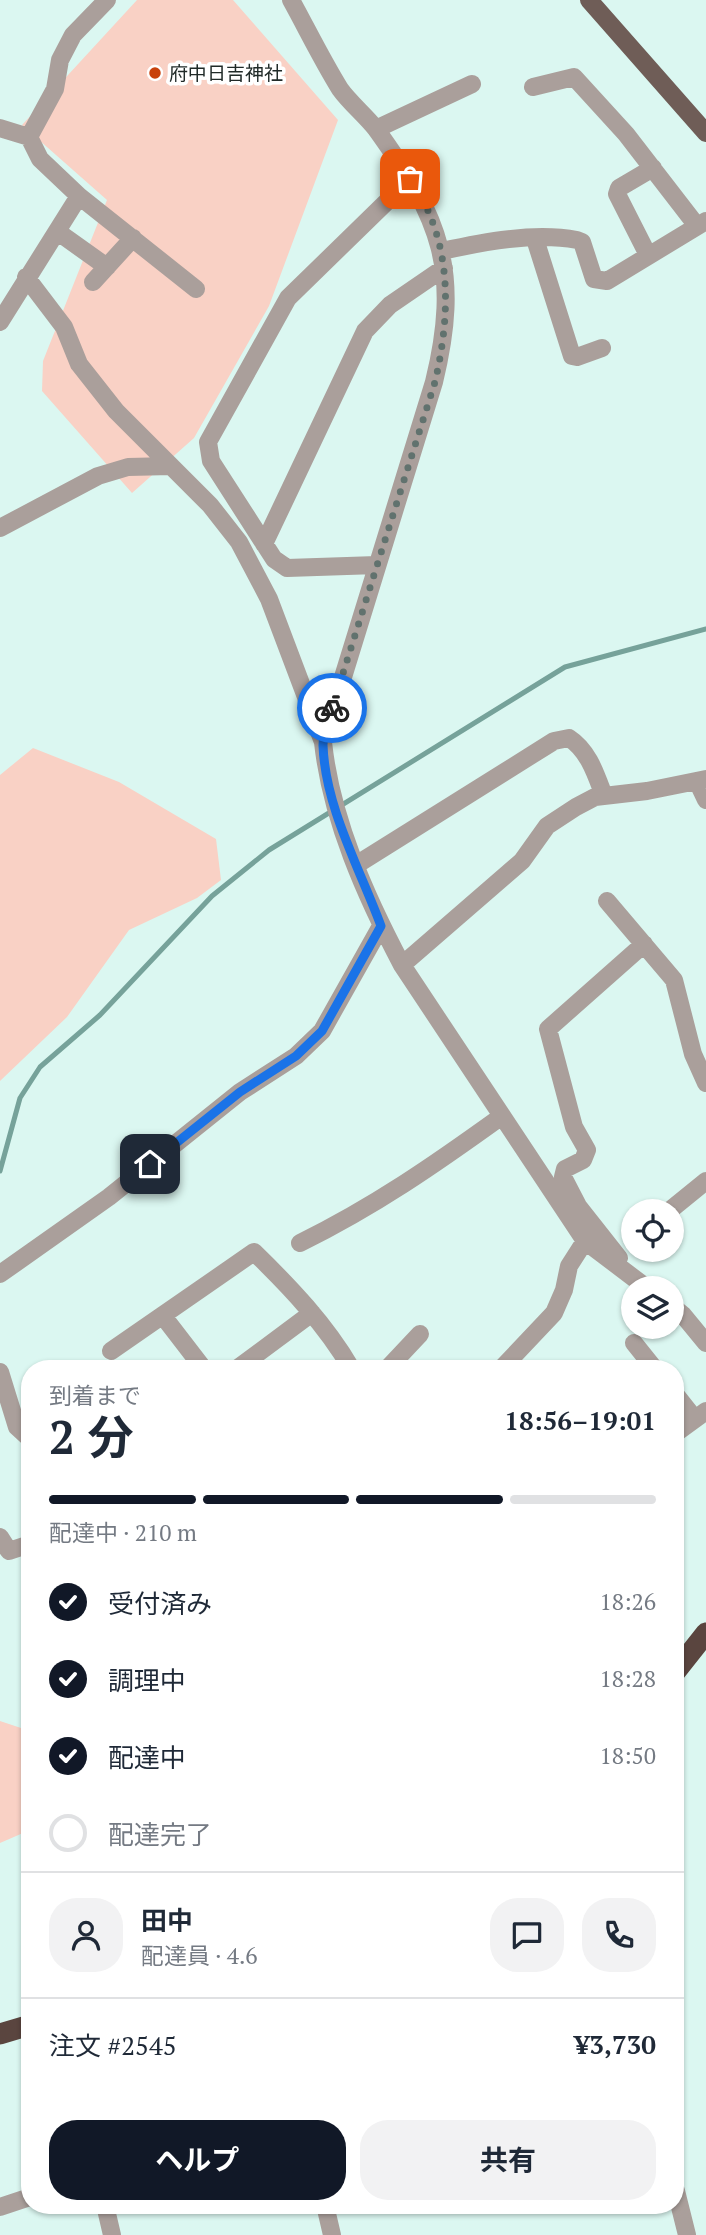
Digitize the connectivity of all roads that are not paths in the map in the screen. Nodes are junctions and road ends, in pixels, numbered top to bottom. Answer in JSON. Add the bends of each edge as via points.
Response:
{"nodes":[{"id":1,"x":107,"y":0,"type":"edge"},
{"id":2,"x":291,"y":0,"type":"edge"},
{"id":3,"x":589,"y":0,"type":"edge"},
{"id":4,"x":472,"y":84,"type":"dead end"},
{"id":5,"x":533,"y":88,"type":"dead end"},
{"id":6,"x":0,"y":128,"type":"edge"},
{"id":7,"x":376,"y":129,"type":"junction"},
{"id":8,"x":706,"y":133,"type":"edge"},
{"id":9,"x":29,"y":137,"type":"junction"},
{"id":10,"x":653,"y":168,"type":"junction"},
{"id":11,"x":410,"y":179,"type":"junction"},
{"id":12,"x":79,"y":195,"type":"junction"},
{"id":13,"x":701,"y":223,"type":"edge"},
{"id":14,"x":58,"y":232,"type":"junction"},
{"id":15,"x":133,"y":238,"type":"junction"},
{"id":16,"x":535,"y":239,"type":"junction"},
{"id":17,"x":649,"y":256,"type":"junction"},
{"id":18,"x":443,"y":260,"type":"junction"},
{"id":19,"x":107,"y":267,"type":"junction"},
{"id":20,"x":26,"y":277,"type":"junction"},
{"id":21,"x":93,"y":282,"type":"dead end"},
{"id":22,"x":196,"y":289,"type":"dead end"},
{"id":23,"x":0,"y":322,"type":"edge"},
{"id":24,"x":603,"y":348,"type":"dead end"},
{"id":25,"x":171,"y":466,"type":"junction"},
{"id":26,"x":0,"y":528,"type":"edge"},
{"id":27,"x":264,"y":544,"type":"junction"},
{"id":28,"x":377,"y":565,"type":"junction"},
{"id":29,"x":323,"y":742,"type":"junction"},
{"id":30,"x":701,"y":780,"type":"edge"},
{"id":31,"x":604,"y":796,"type":"junction"},
{"id":32,"x":706,"y":800,"type":"edge"},
{"id":33,"x":356,"y":865,"type":"junction"},
{"id":34,"x":607,"y":901,"type":"dead end"},
{"id":35,"x":381,"y":926,"type":"junction"},
{"id":36,"x":644,"y":944,"type":"junction"},
{"id":37,"x":402,"y":965,"type":"junction"},
{"id":38,"x":706,"y":1083,"type":"edge"},
{"id":39,"x":502,"y":1116,"type":"junction"},
{"id":40,"x":706,"y":1181,"type":"edge"},
{"id":41,"x":684,"y":1199,"type":"edge"},
{"id":42,"x":585,"y":1241,"type":"junction"},
{"id":43,"x":300,"y":1243,"type":"dead end"},
{"id":44,"x":619,"y":1263,"type":"junction"},
{"id":45,"x":0,"y":1274,"type":"edge"},
{"id":46,"x":634,"y":1276,"type":"edge"},
{"id":47,"x":312,"y":1313,"type":"junction"},
{"id":48,"x":163,"y":1316,"type":"junction"},
{"id":49,"x":684,"y":1316,"type":"edge"},
{"id":50,"x":419,"y":1334,"type":"dead end"},
{"id":51,"x":634,"y":1343,"type":"dead end"},
{"id":52,"x":706,"y":1343,"type":"edge"},
{"id":53,"x":111,"y":1351,"type":"dead end"},
{"id":54,"x":196,"y":1360,"type":"edge"},
{"id":55,"x":250,"y":1360,"type":"edge"},
{"id":56,"x":346,"y":1360,"type":"edge"},
{"id":57,"x":395,"y":1360,"type":"edge"},
{"id":58,"x":510,"y":1360,"type":"edge"},
{"id":59,"x":648,"y":1360,"type":"edge"},
{"id":60,"x":0,"y":1372,"type":"edge"},
{"id":61,"x":684,"y":1402,"type":"edge"},
{"id":62,"x":700,"y":1415,"type":"edge"},
{"id":63,"x":684,"y":1427,"type":"edge"},
{"id":64,"x":21,"y":1431,"type":"edge"},
{"id":65,"x":0,"y":1537,"type":"edge"},
{"id":66,"x":21,"y":1547,"type":"edge"},
{"id":67,"x":706,"y":1633,"type":"edge"},
{"id":68,"x":684,"y":1661,"type":"edge"},
{"id":69,"x":21,"y":2026,"type":"edge"},
{"id":70,"x":2,"y":2029,"type":"edge"},
{"id":71,"x":21,"y":2200,"type":"edge"},
{"id":72,"x":0,"y":2207,"type":"edge"},
{"id":73,"x":107,"y":2214,"type":"edge"},
{"id":74,"x":327,"y":2214,"type":"edge"},
{"id":75,"x":682,"y":2214,"type":"edge"},
{"id":76,"x":112,"y":2235,"type":"edge"},
{"id":77,"x":332,"y":2235,"type":"edge"},
{"id":78,"x":687,"y":2235,"type":"edge"}],
"edges":[{"from":1,"to":9,"type":"street","via":[[73,35],[60,60],[55,89]]},
{"from":2,"to":7,"type":"street","via":[[342,91]]},
{"from":3,"to":8,"type":"main road"},
{"from":4,"to":7,"type":"street"},
{"from":5,"to":10,"type":"street","via":[[573,77]]},
{"from":6,"to":9,"type":"street"},
{"from":7,"to":11,"type":"street"},
{"from":9,"to":12,"type":"street","via":[[40,159]]},
{"from":10,"to":13,"type":"street"},
{"from":10,"to":17,"type":"street","via":[[619,188],[617,194]]},
{"from":11,"to":18,"type":"street"},
{"from":11,"to":27,"type":"street","via":[[288,298],[208,442],[211,461]]},
{"from":12,"to":14,"type":"street"},
{"from":12,"to":15,"type":"street"},
{"from":13,"to":17,"type":"street"},
{"from":14,"to":19,"type":"street"},
{"from":14,"to":20,"type":"street"},
{"from":15,"to":19,"type":"street"},
{"from":15,"to":22,"type":"street"},
{"from":16,"to":17,"type":"street","via":[[563,237],[582,242],[594,279],[600,282]]},
{"from":16,"to":18,"type":"street","via":[[474,244]]},
{"from":16,"to":24,"type":"street","via":[[572,356]]},
{"from":18,"to":27,"type":"street","via":[[365,331]]},
{"from":18,"to":28,"type":"street","via":[[445,337]]},
{"from":19,"to":21,"type":"street"},
{"from":20,"to":23,"type":"street"},
{"from":20,"to":25,"type":"street","via":[[64,327],[79,364],[116,411]]},
{"from":25,"to":26,"type":"street","via":[[128,467],[98,477]]},
{"from":25,"to":29,"type":"street","via":[[239,542],[269,599]]},
{"from":27,"to":28,"type":"street","via":[[287,568]]},
{"from":28,"to":29,"type":"street"},
{"from":29,"to":33,"type":"street","via":[[326,773]]},
{"from":30,"to":31,"type":"street"},
{"from":30,"to":32,"type":"street"},
{"from":31,"to":33,"type":"street","via":[[578,743],[569,738],[554,741]]},
{"from":31,"to":37,"type":"street","via":[[547,826],[522,861]]},
{"from":33,"to":35,"type":"street"},
{"from":34,"to":36,"type":"street"},
{"from":35,"to":37,"type":"street"},
{"from":35,"to":45,"type":"street","via":[[322,1031],[296,1056],[240,1092],[109,1197]]},
{"from":36,"to":38,"type":"street","via":[[674,980],[692,1055]]},
{"from":36,"to":44,"type":"street","via":[[548,1029],[574,1127],[587,1150],[583,1160],[565,1169],[563,1177]]},
{"from":37,"to":39,"type":"street"},
{"from":39,"to":42,"type":"street"},
{"from":39,"to":43,"type":"street","via":[[403,1187]]},
{"from":40,"to":41,"type":"street"},
{"from":42,"to":44,"type":"street"},
{"from":42,"to":58,"type":"street","via":[[569,1266],[554,1313]]},
{"from":44,"to":46,"type":"street"},
{"from":47,"to":48,"type":"street","via":[[254,1252]]},
{"from":47,"to":55,"type":"street"},
{"from":47,"to":56,"type":"street"},
{"from":48,"to":53,"type":"street"},
{"from":48,"to":54,"type":"street"},
{"from":49,"to":52,"type":"street"},
{"from":50,"to":57,"type":"street"},
{"from":51,"to":59,"type":"street"},
{"from":60,"to":64,"type":"street"},
{"from":61,"to":62,"type":"street"},
{"from":62,"to":63,"type":"street"},
{"from":65,"to":66,"type":"street","via":[[9,1551]]},
{"from":67,"to":68,"type":"highway"},
{"from":69,"to":70,"type":"highway"},
{"from":71,"to":72,"type":"street"},
{"from":73,"to":76,"type":"street"},
{"from":74,"to":77,"type":"street"},
{"from":75,"to":78,"type":"street"}]}
